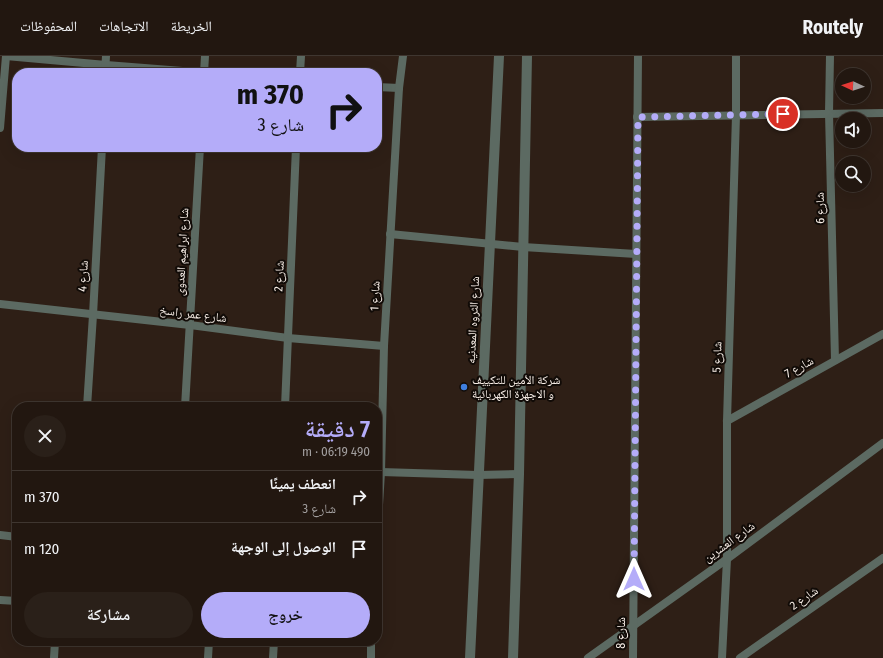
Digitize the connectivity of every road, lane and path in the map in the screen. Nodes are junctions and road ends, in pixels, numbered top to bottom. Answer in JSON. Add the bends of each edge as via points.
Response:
{"nodes":[{"id":1,"x":6,"y":56,"type":"edge"},
{"id":2,"x":106,"y":56,"type":"edge"},
{"id":3,"x":205,"y":56,"type":"edge"},
{"id":4,"x":301,"y":56,"type":"edge"},
{"id":5,"x":403,"y":56,"type":"edge"},
{"id":6,"x":499,"y":56,"type":"edge"},
{"id":7,"x":527,"y":56,"type":"edge"},
{"id":8,"x":638,"y":56,"type":"edge"},
{"id":9,"x":736,"y":56,"type":"edge"},
{"id":10,"x":830,"y":56,"type":"edge"},
{"id":11,"x":97,"y":68,"type":"edge"},
{"id":12,"x":105,"y":68,"type":"edge"},
{"id":13,"x":204,"y":68,"type":"edge"},
{"id":14,"x":300,"y":68,"type":"edge"},
{"id":15,"x":382,"y":87,"type":"edge"},
{"id":16,"x":400,"y":88,"type":"junction"},
{"id":17,"x":883,"y":113,"type":"edge"},
{"id":18,"x":829,"y":114,"type":"junction"},
{"id":19,"x":736,"y":115,"type":"junction"},
{"id":20,"x":638,"y":117,"type":"junction"},
{"id":21,"x":0,"y":128,"type":"edge"},
{"id":22,"x":102,"y":152,"type":"edge"},
{"id":23,"x":200,"y":152,"type":"edge"},
{"id":24,"x":296,"y":152,"type":"edge"},
{"id":25,"x":390,"y":234,"type":"junction"},
{"id":26,"x":489,"y":244,"type":"junction"},
{"id":27,"x":523,"y":247,"type":"junction"},
{"id":28,"x":636,"y":254,"type":"junction"},
{"id":29,"x":0,"y":304,"type":"edge"},
{"id":30,"x":93,"y":314,"type":"junction"},
{"id":31,"x":190,"y":325,"type":"junction"},
{"id":32,"x":883,"y":334,"type":"edge"},
{"id":33,"x":288,"y":338,"type":"junction"},
{"id":34,"x":384,"y":346,"type":"junction"},
{"id":35,"x":835,"y":360,"type":"junction"},
{"id":36,"x":87,"y":402,"type":"edge"},
{"id":37,"x":184,"y":402,"type":"edge"},
{"id":38,"x":285,"y":402,"type":"edge"},
{"id":39,"x":727,"y":421,"type":"junction"},
{"id":40,"x":382,"y":430,"type":"edge"},
{"id":41,"x":883,"y":442,"type":"edge"},
{"id":42,"x":382,"y":472,"type":"edge"},
{"id":43,"x":519,"y":474,"type":"junction"},
{"id":44,"x":478,"y":476,"type":"junction"},
{"id":45,"x":0,"y":535,"type":"edge"},
{"id":46,"x":12,"y":536,"type":"edge"},
{"id":47,"x":883,"y":558,"type":"edge"},
{"id":48,"x":727,"y":559,"type":"junction"},
{"id":49,"x":0,"y":600,"type":"edge"},
{"id":50,"x":12,"y":601,"type":"edge"},
{"id":51,"x":633,"y":626,"type":"junction"},
{"id":52,"x":55,"y":646,"type":"edge"},
{"id":53,"x":209,"y":646,"type":"edge"},
{"id":54,"x":274,"y":646,"type":"edge"},
{"id":55,"x":372,"y":646,"type":"edge"},
{"id":56,"x":54,"y":658,"type":"edge"},
{"id":57,"x":208,"y":658,"type":"edge"},
{"id":58,"x":273,"y":658,"type":"edge"},
{"id":59,"x":371,"y":658,"type":"edge"},
{"id":60,"x":470,"y":658,"type":"edge"},
{"id":61,"x":513,"y":658,"type":"edge"},
{"id":62,"x":588,"y":658,"type":"edge"},
{"id":63,"x":633,"y":658,"type":"edge"},
{"id":64,"x":722,"y":658,"type":"edge"},
{"id":65,"x":740,"y":658,"type":"edge"}],
"edges":[{"from":1,"to":11,"type":"street"},
{"from":1,"to":21,"type":"street"},
{"from":2,"to":12,"type":"street"},
{"from":3,"to":13,"type":"street"},
{"from":4,"to":14,"type":"street"},
{"from":5,"to":16,"type":"street","name":"شارع 1"},
{"from":6,"to":26,"type":"street","name":"شارع الثروه المعدنيه"},
{"from":7,"to":27,"type":"street"},
{"from":8,"to":20,"type":"street","name":"شارع 8"},
{"from":9,"to":19,"type":"street","name":"شارع 5"},
{"from":10,"to":18,"type":"street","name":"شارع 6"},
{"from":15,"to":16,"type":"street"},
{"from":16,"to":25,"type":"street","name":"شارع 1"},
{"from":17,"to":18,"type":"street"},
{"from":18,"to":19,"type":"street"},
{"from":18,"to":35,"type":"street","name":"شارع 6"},
{"from":19,"to":20,"type":"street"},
{"from":19,"to":39,"type":"street","name":"شارع 5"},
{"from":20,"to":28,"type":"street","name":"شارع 8"},
{"from":22,"to":30,"type":"street","name":"شارع 4"},
{"from":23,"to":31,"type":"street","name":"شارع ابراهيم العدوى"},
{"from":24,"to":33,"type":"street","name":"شارع 2"},
{"from":25,"to":26,"type":"street"},
{"from":25,"to":34,"type":"street","name":"شارع 1"},
{"from":26,"to":27,"type":"street"},
{"from":26,"to":44,"type":"street","name":"شارع الثروه المعدنيه"},
{"from":27,"to":28,"type":"street"},
{"from":27,"to":43,"type":"street"},
{"from":28,"to":51,"type":"street","name":"شارع 8"},
{"from":29,"to":30,"type":"street","name":"شارع عمر راسخ"},
{"from":30,"to":31,"type":"street","name":"شارع عمر راسخ"},
{"from":30,"to":36,"type":"street","name":"شارع 4"},
{"from":31,"to":33,"type":"street","name":"شارع عمر راسخ"},
{"from":31,"to":37,"type":"street","name":"شارع ابراهيم العدوى"},
{"from":32,"to":35,"type":"street","name":"شارع 7"},
{"from":33,"to":34,"type":"street","name":"شارع عمر راسخ"},
{"from":33,"to":38,"type":"street","name":"شارع 2"},
{"from":34,"to":40,"type":"street","name":"شارع 1"},
{"from":35,"to":39,"type":"street","name":"شارع 7"},
{"from":39,"to":48,"type":"street","name":"شارع 5"},
{"from":41,"to":48,"type":"street","name":"شارع العشرين"},
{"from":42,"to":44,"type":"street"},
{"from":43,"to":44,"type":"street"},
{"from":43,"to":61,"type":"street"},
{"from":44,"to":60,"type":"street","name":"شارع الثروه المعدنيه"},
{"from":45,"to":46,"type":"street"},
{"from":47,"to":65,"type":"street","name":"شارع 2"},
{"from":48,"to":51,"type":"street","name":"شارع العشرين"},
{"from":48,"to":64,"type":"street","name":"شارع 5"},
{"from":49,"to":50,"type":"street"},
{"from":51,"to":62,"type":"street","name":"شارع العشرين"},
{"from":51,"to":63,"type":"street","name":"شارع 8"},
{"from":52,"to":56,"type":"street"},
{"from":53,"to":57,"type":"street"},
{"from":54,"to":58,"type":"street"},
{"from":55,"to":59,"type":"street"}]}
